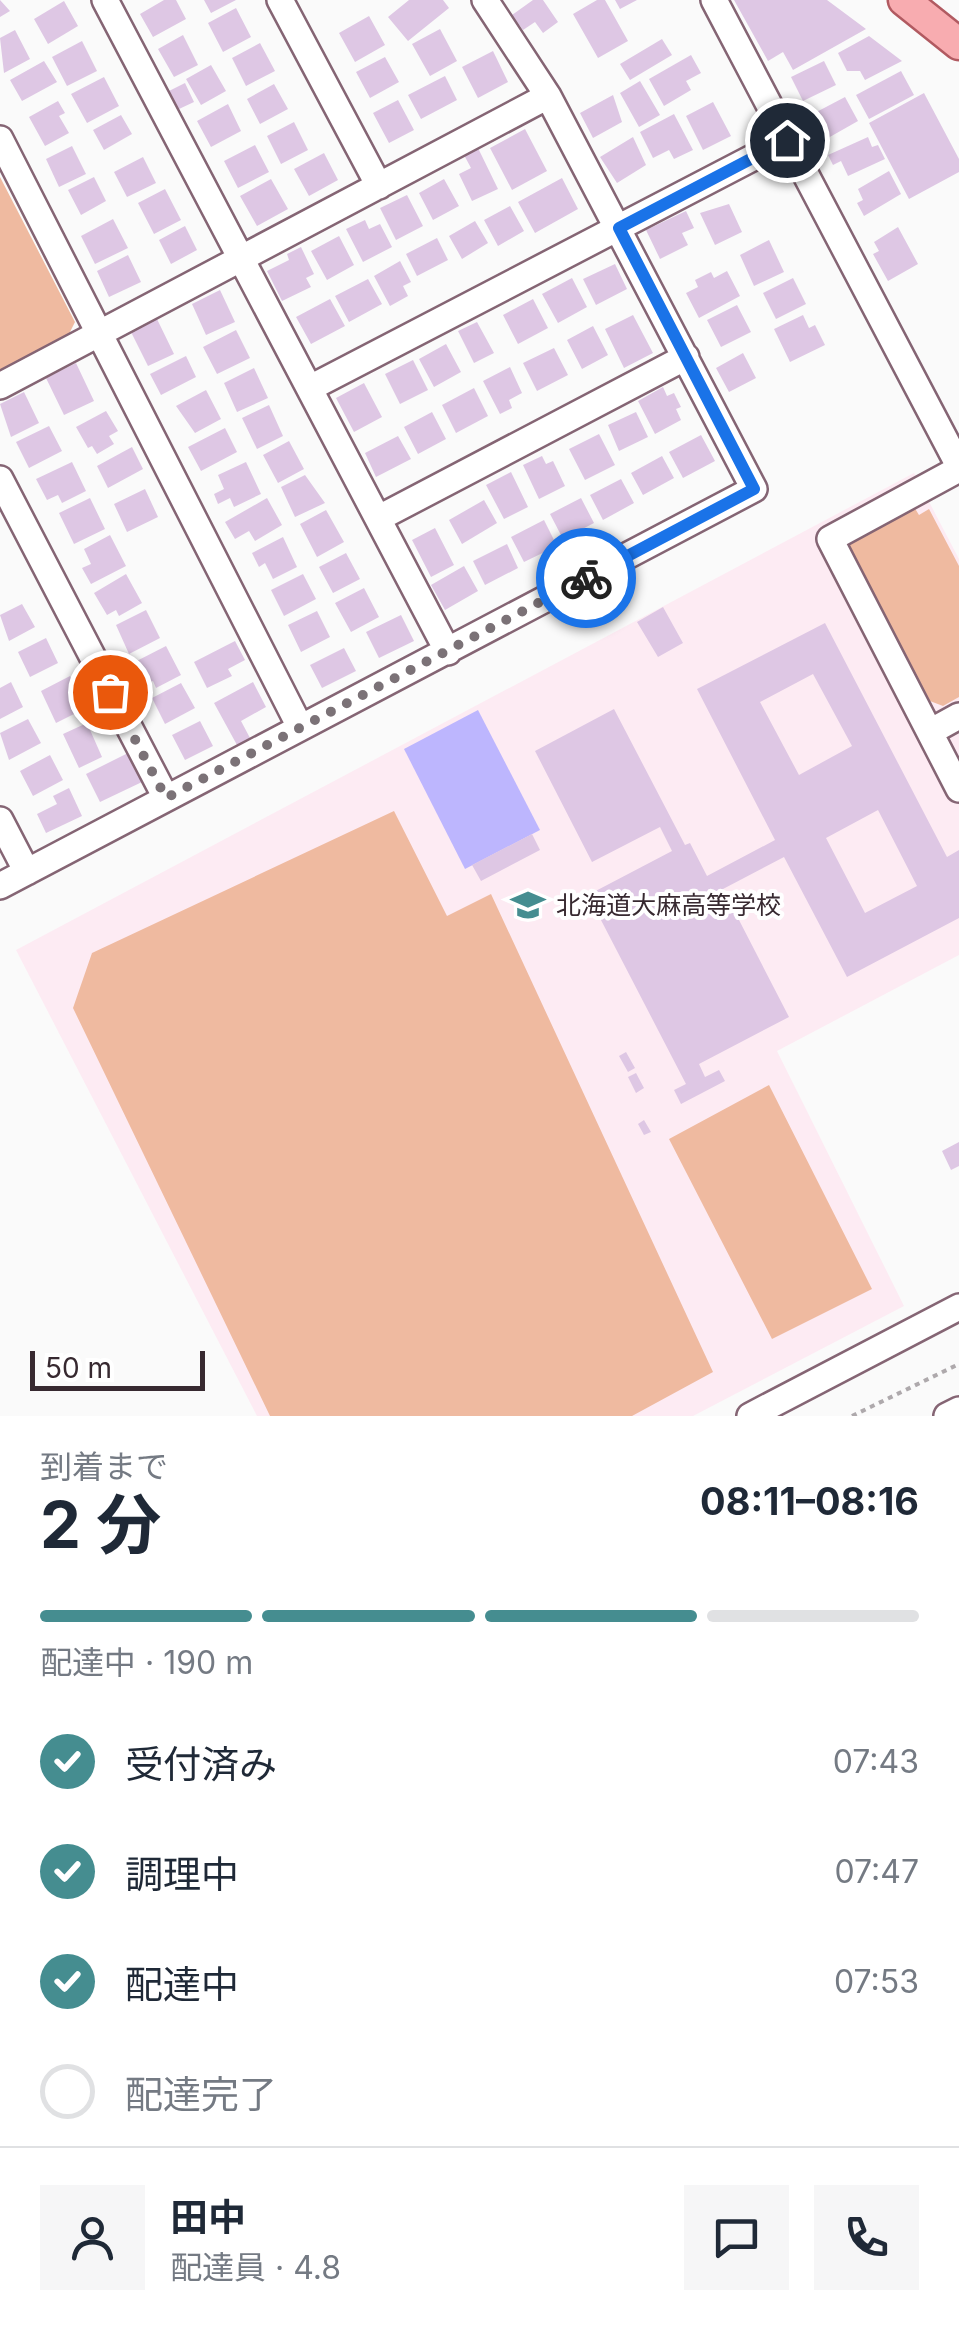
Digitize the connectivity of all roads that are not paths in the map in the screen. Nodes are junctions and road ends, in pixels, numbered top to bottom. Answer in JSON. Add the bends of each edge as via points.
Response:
{"nodes":[{"id":1,"x":106,"y":0,"type":"edge"},
{"id":2,"x":280,"y":0,"type":"edge"},
{"id":3,"x":486,"y":0,"type":"edge"},
{"id":4,"x":714,"y":0,"type":"edge"},
{"id":5,"x":904,"y":0,"type":"edge"},
{"id":6,"x":959,"y":44,"type":"edge"},
{"id":7,"x":548,"y":96,"type":"junction"},
{"id":8,"x":0,"y":139,"type":"edge"},
{"id":9,"x":787,"y":140,"type":"junction"},
{"id":10,"x":380,"y":186,"type":"junction"},
{"id":11,"x":619,"y":228,"type":"junction"},
{"id":12,"x":242,"y":258,"type":"junction"},
{"id":13,"x":100,"y":334,"type":"junction"},
{"id":14,"x":686,"y":357,"type":"junction"},
{"id":15,"x":0,"y":386,"type":"edge"},
{"id":16,"x":312,"y":387,"type":"junction"},
{"id":17,"x":959,"y":468,"type":"edge"},
{"id":18,"x":0,"y":479,"type":"edge"},
{"id":19,"x":379,"y":518,"type":"junction"},
{"id":20,"x":448,"y":652,"type":"junction"},
{"id":21,"x":959,"y":716,"type":"edge"},
{"id":22,"x":300,"y":727,"type":"junction"},
{"id":23,"x":930,"y":732,"type":"junction"},
{"id":24,"x":959,"y":788,"type":"edge"},
{"id":25,"x":166,"y":798,"type":"junction"},
{"id":26,"x":0,"y":820,"type":"edge"},
{"id":27,"x":26,"y":872,"type":"junction"},
{"id":28,"x":0,"y":886,"type":"edge"},
{"id":29,"x":959,"y":1307,"type":"edge"},
{"id":30,"x":959,"y":1410,"type":"edge"},
{"id":31,"x":750,"y":1416,"type":"edge"},
{"id":32,"x":946,"y":1416,"type":"edge"}],
"edges":[{"from":1,"to":12,"type":"street"},
{"from":2,"to":10,"type":"street"},
{"from":3,"to":7,"type":"street"},
{"from":4,"to":9,"type":"street"},
{"from":5,"to":6,"type":"main road"},
{"from":7,"to":10,"type":"street"},
{"from":7,"to":11,"type":"street"},
{"from":8,"to":13,"type":"street"},
{"from":9,"to":11,"type":"street"},
{"from":9,"to":17,"type":"street"},
{"from":10,"to":12,"type":"street"},
{"from":11,"to":14,"type":"street"},
{"from":11,"to":16,"type":"street"},
{"from":12,"to":13,"type":"street"},
{"from":12,"to":16,"type":"street"},
{"from":13,"to":15,"type":"street"},
{"from":13,"to":22,"type":"street"},
{"from":14,"to":19,"type":"street"},
{"from":14,"to":20,"type":"street","via":[[754,489]]},
{"from":16,"to":19,"type":"street"},
{"from":17,"to":23,"type":"street","via":[[830,539]]},
{"from":18,"to":25,"type":"street"},
{"from":19,"to":20,"type":"street"},
{"from":20,"to":22,"type":"street"},
{"from":21,"to":23,"type":"street"},
{"from":22,"to":25,"type":"street"},
{"from":23,"to":24,"type":"street"},
{"from":25,"to":27,"type":"street"},
{"from":26,"to":27,"type":"street"},
{"from":27,"to":28,"type":"street"},
{"from":29,"to":31,"type":"street"},
{"from":30,"to":32,"type":"street"}]}
